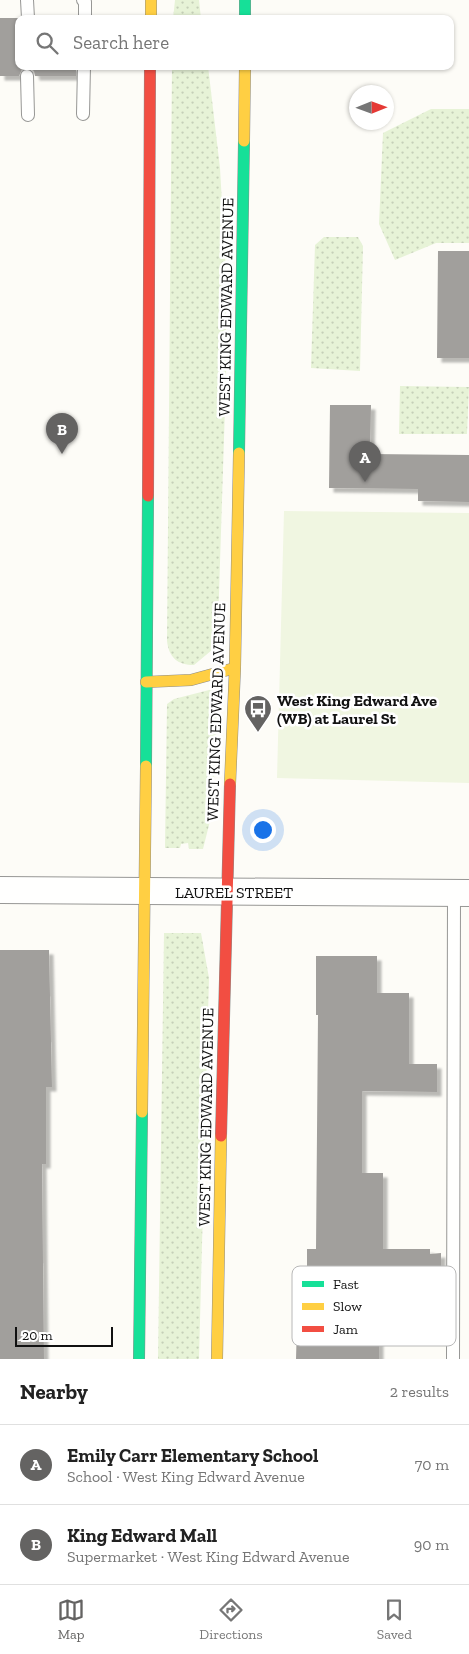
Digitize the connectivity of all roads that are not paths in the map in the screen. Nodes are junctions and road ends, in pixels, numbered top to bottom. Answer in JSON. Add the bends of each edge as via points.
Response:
{"nodes":[{"id":1,"x":27,"y":0,"type":"edge"},
{"id":2,"x":83,"y":0,"type":"edge"},
{"id":3,"x":151,"y":0,"type":"edge"},
{"id":4,"x":245,"y":0,"type":"edge"},
{"id":5,"x":28,"y":15,"type":"edge"},
{"id":6,"x":85,"y":15,"type":"edge"},
{"id":7,"x":151,"y":15,"type":"edge"},
{"id":8,"x":245,"y":15,"type":"edge"},
{"id":9,"x":84,"y":70,"type":"edge"},
{"id":10,"x":150,"y":70,"type":"edge"},
{"id":11,"x":245,"y":70,"type":"edge"},
{"id":12,"x":28,"y":76,"type":"dead end"},
{"id":13,"x":83,"y":114,"type":"dead end"},
{"id":14,"x":28,"y":115,"type":"dead end"},
{"id":15,"x":235,"y":668,"type":"junction"},
{"id":16,"x":146,"y":682,"type":"junction"},
{"id":17,"x":0,"y":890,"type":"edge"},
{"id":18,"x":145,"y":891,"type":"junction"},
{"id":19,"x":226,"y":892,"type":"junction"},
{"id":20,"x":461,"y":893,"type":"edge"},
{"id":21,"x":455,"y":1266,"type":"edge"},
{"id":22,"x":453,"y":1346,"type":"edge"},
{"id":23,"x":139,"y":1359,"type":"edge"},
{"id":24,"x":217,"y":1359,"type":"edge"},
{"id":25,"x":453,"y":1359,"type":"edge"}],
"edges":[{"from":1,"to":5,"type":"lane"},
{"from":2,"to":6,"type":"lane"},
{"from":3,"to":7,"type":"main road"},
{"from":4,"to":8,"type":"main road"},
{"from":9,"to":13,"type":"lane"},
{"from":10,"to":16,"type":"main road"},
{"from":11,"to":15,"type":"main road","name":"WEST KING EDWARD AVENUE"},
{"from":12,"to":14,"type":"lane"},
{"from":15,"to":16,"type":"main road","via":[[191,680]]},
{"from":15,"to":19,"type":"main road","name":"WEST KING EDWARD AVENUE"},
{"from":16,"to":18,"type":"main road"},
{"from":17,"to":18,"type":"street","name":"LAUREL STREET"},
{"from":18,"to":19,"type":"street","name":"LAUREL STREET"},
{"from":18,"to":23,"type":"main road"},
{"from":19,"to":20,"type":"street","name":"LAUREL STREET"},
{"from":19,"to":24,"type":"main road","name":"WEST KING EDWARD AVENUE"},
{"from":20,"to":21,"type":"lane"},
{"from":22,"to":25,"type":"lane"}]}
